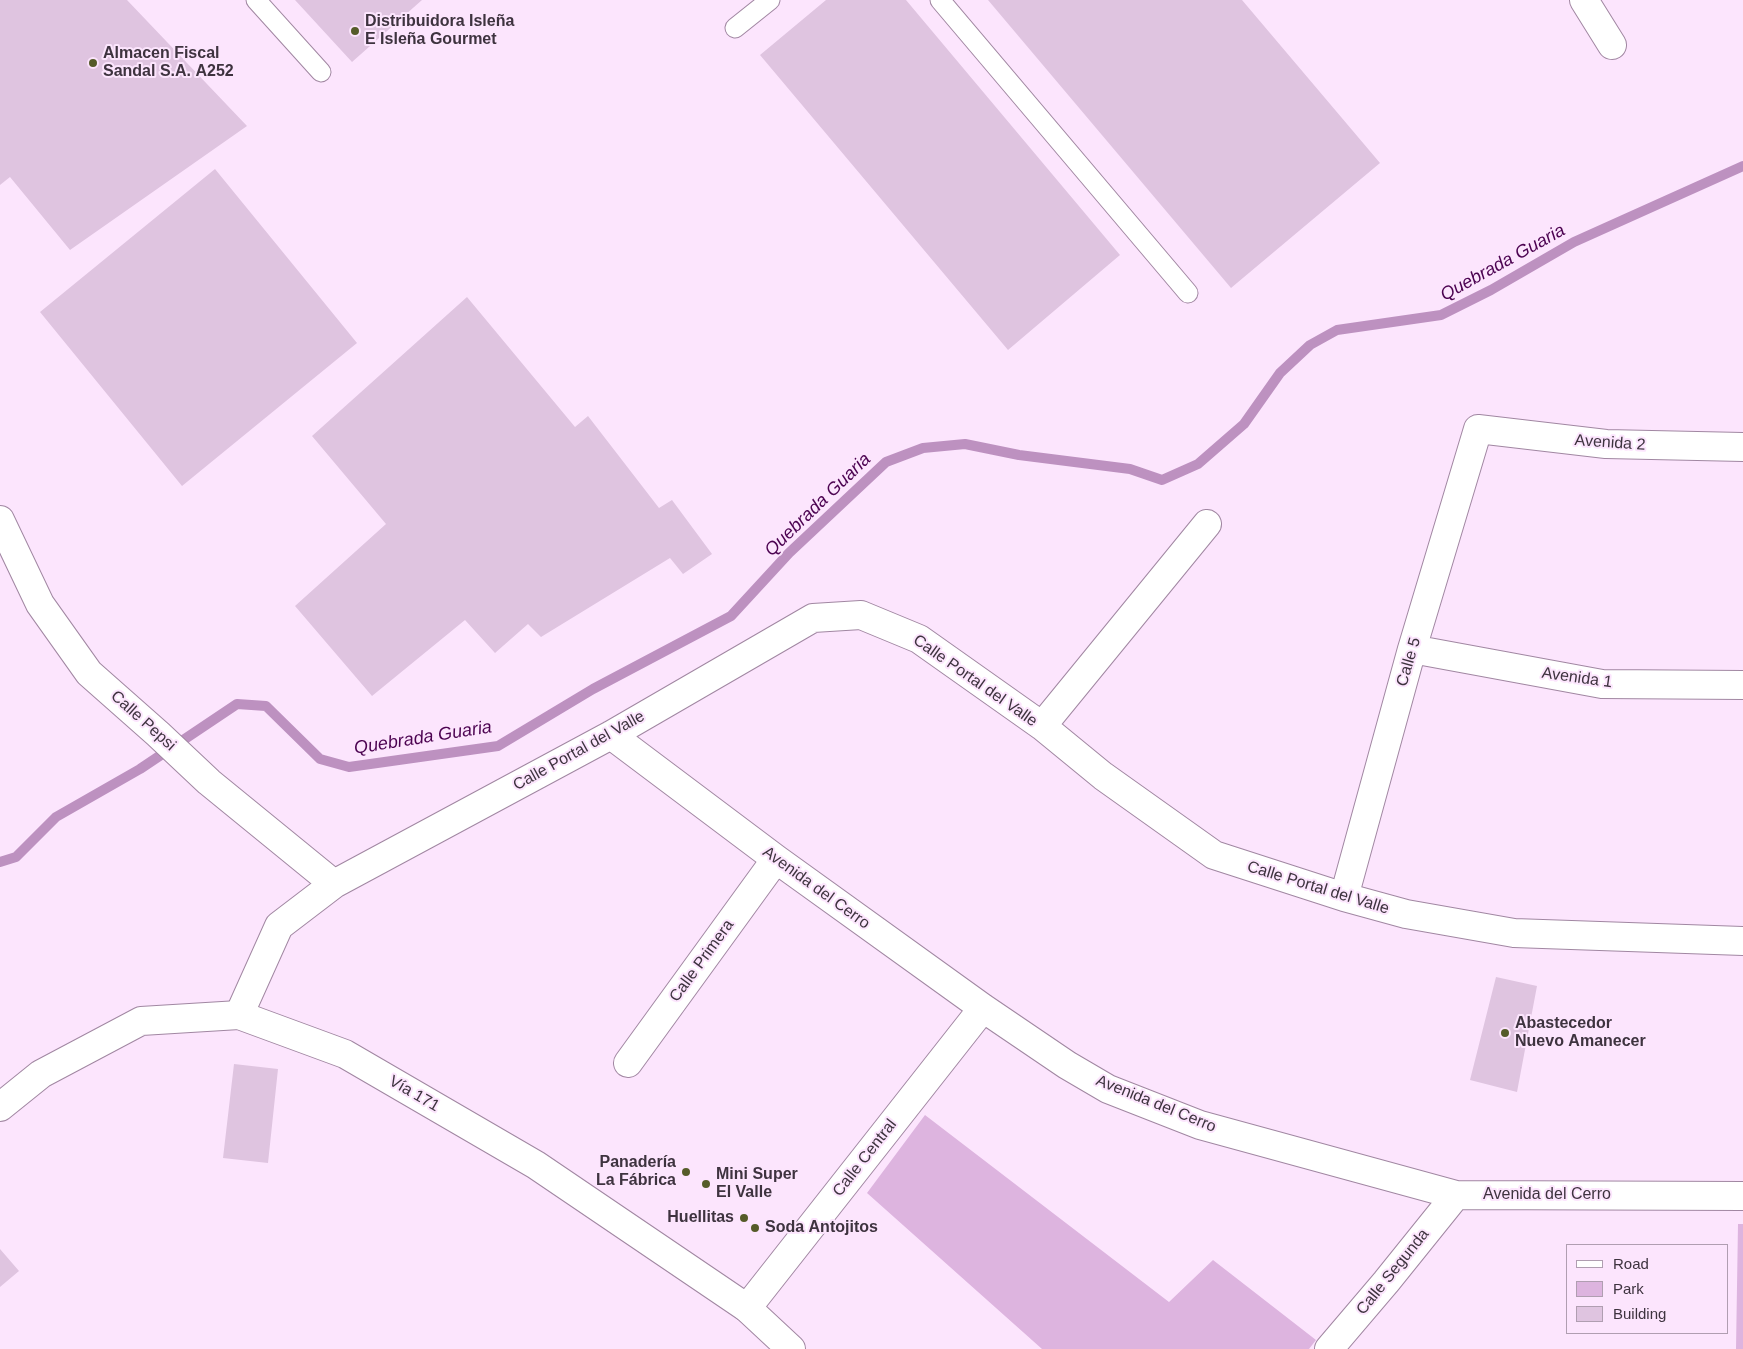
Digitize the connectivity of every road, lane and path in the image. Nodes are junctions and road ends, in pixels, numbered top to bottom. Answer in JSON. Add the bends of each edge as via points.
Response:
{"nodes":[{"id":1,"x":256,"y":0,"type":"edge"},
{"id":2,"x":770,"y":0,"type":"edge"},
{"id":3,"x":940,"y":0,"type":"edge"},
{"id":4,"x":1584,"y":0,"type":"edge"},
{"id":5,"x":735,"y":28,"type":"dead end"},
{"id":6,"x":1612,"y":45,"type":"dead end"},
{"id":7,"x":321,"y":72,"type":"dead end"},
{"id":8,"x":1188,"y":293,"type":"dead end"},
{"id":9,"x":1478,"y":429,"type":"joint"},
{"id":10,"x":1743,"y":447,"type":"edge"},
{"id":11,"x":0,"y":520,"type":"edge"},
{"id":12,"x":1207,"y":524,"type":"dead end"},
{"id":13,"x":1412,"y":649,"type":"junction"},
{"id":14,"x":1743,"y":685,"type":"edge"},
{"id":15,"x":1042,"y":726,"type":"junction"},
{"id":16,"x":611,"y":735,"type":"junction"},
{"id":17,"x":776,"y":859,"type":"junction"},
{"id":18,"x":334,"y":884,"type":"junction"},
{"id":19,"x":1344,"y":897,"type":"junction"},
{"id":20,"x":1743,"y":941,"type":"edge"},
{"id":21,"x":983,"y":1008,"type":"junction"},
{"id":22,"x":239,"y":1015,"type":"junction"},
{"id":23,"x":628,"y":1063,"type":"dead end"},
{"id":24,"x":0,"y":1107,"type":"edge"},
{"id":25,"x":1456,"y":1195,"type":"junction"},
{"id":26,"x":1743,"y":1196,"type":"edge"},
{"id":27,"x":747,"y":1308,"type":"junction"},
{"id":28,"x":791,"y":1349,"type":"edge"},
{"id":29,"x":1329,"y":1349,"type":"edge"}],
"edges":[{"from":1,"to":7,"type":"lane"},
{"from":2,"to":5,"type":"lane"},
{"from":3,"to":8,"type":"lane"},
{"from":4,"to":6,"type":"street"},
{"from":9,"to":10,"type":"street","name":"Avenida 2","via":[[1606,444]]},
{"from":9,"to":13,"type":"street","name":"Calle 5"},
{"from":11,"to":18,"type":"street","name":"Calle Pepsi","via":[[40,604],[88,673],[209,782]]},
{"from":12,"to":15,"type":"street"},
{"from":13,"to":14,"type":"street","name":"Avenida 1","via":[[1602,684]]},
{"from":13,"to":19,"type":"street","name":"Calle 5"},
{"from":15,"to":16,"type":"street","name":"Calle Portal del Valle","via":[[919,639],[861,615],[813,618]]},
{"from":15,"to":19,"type":"street","name":"Calle Portal del Valle","via":[[1103,776],[1214,856]]},
{"from":16,"to":17,"type":"street","name":"Avenida del Cerro"},
{"from":16,"to":18,"type":"street","name":"Calle Portal del Valle"},
{"from":17,"to":21,"type":"street","name":"Avenida del Cerro"},
{"from":17,"to":23,"type":"street","name":"Calle Primera"},
{"from":18,"to":22,"type":"street","name":"Calle Portal del Valle","via":[[279,926]]},
{"from":19,"to":20,"type":"street","name":"Calle Portal del Valle","via":[[1406,914],[1514,933]]},
{"from":21,"to":25,"type":"street","name":"Avenida del Cerro","via":[[1108,1089],[1200,1125]]},
{"from":21,"to":27,"type":"street","name":"Calle Central"},
{"from":22,"to":24,"type":"street","name":"Vía 171","via":[[141,1021],[41,1074]]},
{"from":22,"to":27,"type":"street","name":"Vía 171","via":[[346,1054],[536,1165]]},
{"from":25,"to":26,"type":"street","name":"Avenida del Cerro"},
{"from":25,"to":29,"type":"street","name":"Calle Segunda"},
{"from":27,"to":28,"type":"street","name":"Vía 171"}]}
